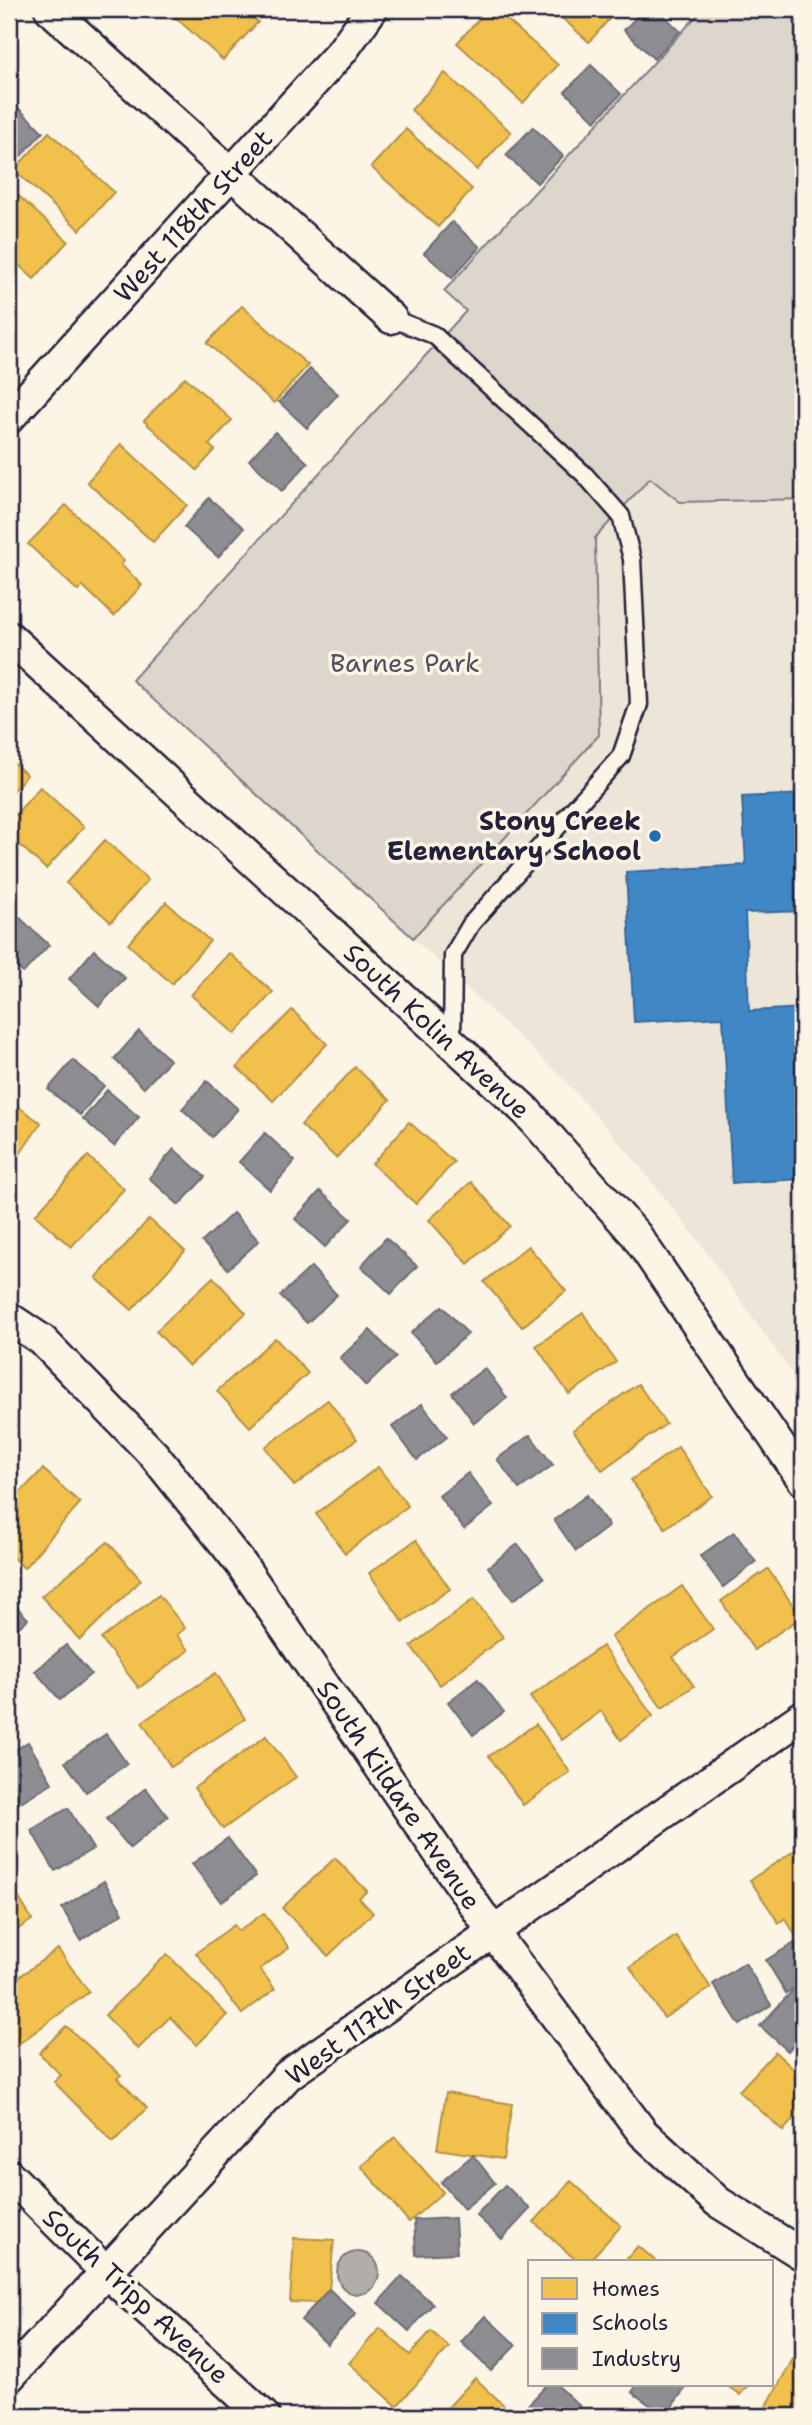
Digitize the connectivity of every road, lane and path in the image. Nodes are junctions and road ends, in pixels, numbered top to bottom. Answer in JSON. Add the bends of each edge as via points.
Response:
{"nodes":[{"id":1,"x":50,"y":9,"type":"edge"},
{"id":2,"x":372,"y":9,"type":"edge"},
{"id":3,"x":231,"y":175,"type":"junction"},
{"id":4,"x":391,"y":318,"type":"joint"},
{"id":5,"x":9,"y":418,"type":"edge"},
{"id":6,"x":9,"y":637,"type":"edge"},
{"id":7,"x":452,"y":1044,"type":"junction"},
{"id":8,"x":9,"y":1318,"type":"edge"},
{"id":9,"x":803,"y":1480,"type":"edge"},
{"id":10,"x":803,"y":1716,"type":"edge"},
{"id":11,"x":493,"y":1932,"type":"junction"},
{"id":12,"x":9,"y":2175,"type":"edge"},
{"id":13,"x":803,"y":2255,"type":"edge"},
{"id":14,"x":106,"y":2272,"type":"junction"},
{"id":15,"x":9,"y":2377,"type":"edge"},
{"id":16,"x":264,"y":2416,"type":"edge"}],
"edges":[{"from":1,"to":3,"type":"street"},
{"from":2,"to":3,"type":"street","name":"West 118th Street","via":[[342,51]]},
{"from":3,"to":4,"type":"street"},
{"from":3,"to":5,"type":"street","name":"West 118th Street"},
{"from":4,"to":7,"type":"lane","via":[[434,335],[584,475],[621,516],[632,558],[639,704],[621,756],[471,924],[453,955]]},
{"from":6,"to":7,"type":"street","name":"South Kolin Avenue"},
{"from":7,"to":9,"type":"street","name":"South Kolin Avenue","via":[[526,1111],[636,1235]]},
{"from":8,"to":11,"type":"street","name":"South Kildare Avenue","via":[[42,1340],[154,1455],[241,1563]]},
{"from":10,"to":11,"type":"street","name":"West 117th Street"},
{"from":11,"to":13,"type":"street","name":"South Kildare Avenue","via":[[643,2133],[718,2202]]},
{"from":11,"to":14,"type":"street","name":"West 117th Street","via":[[288,2076]]},
{"from":12,"to":14,"type":"street","name":"South Tripp Avenue"},
{"from":14,"to":15,"type":"street","name":"West 117th Street"},
{"from":14,"to":16,"type":"street","name":"South Tripp Avenue"}]}
